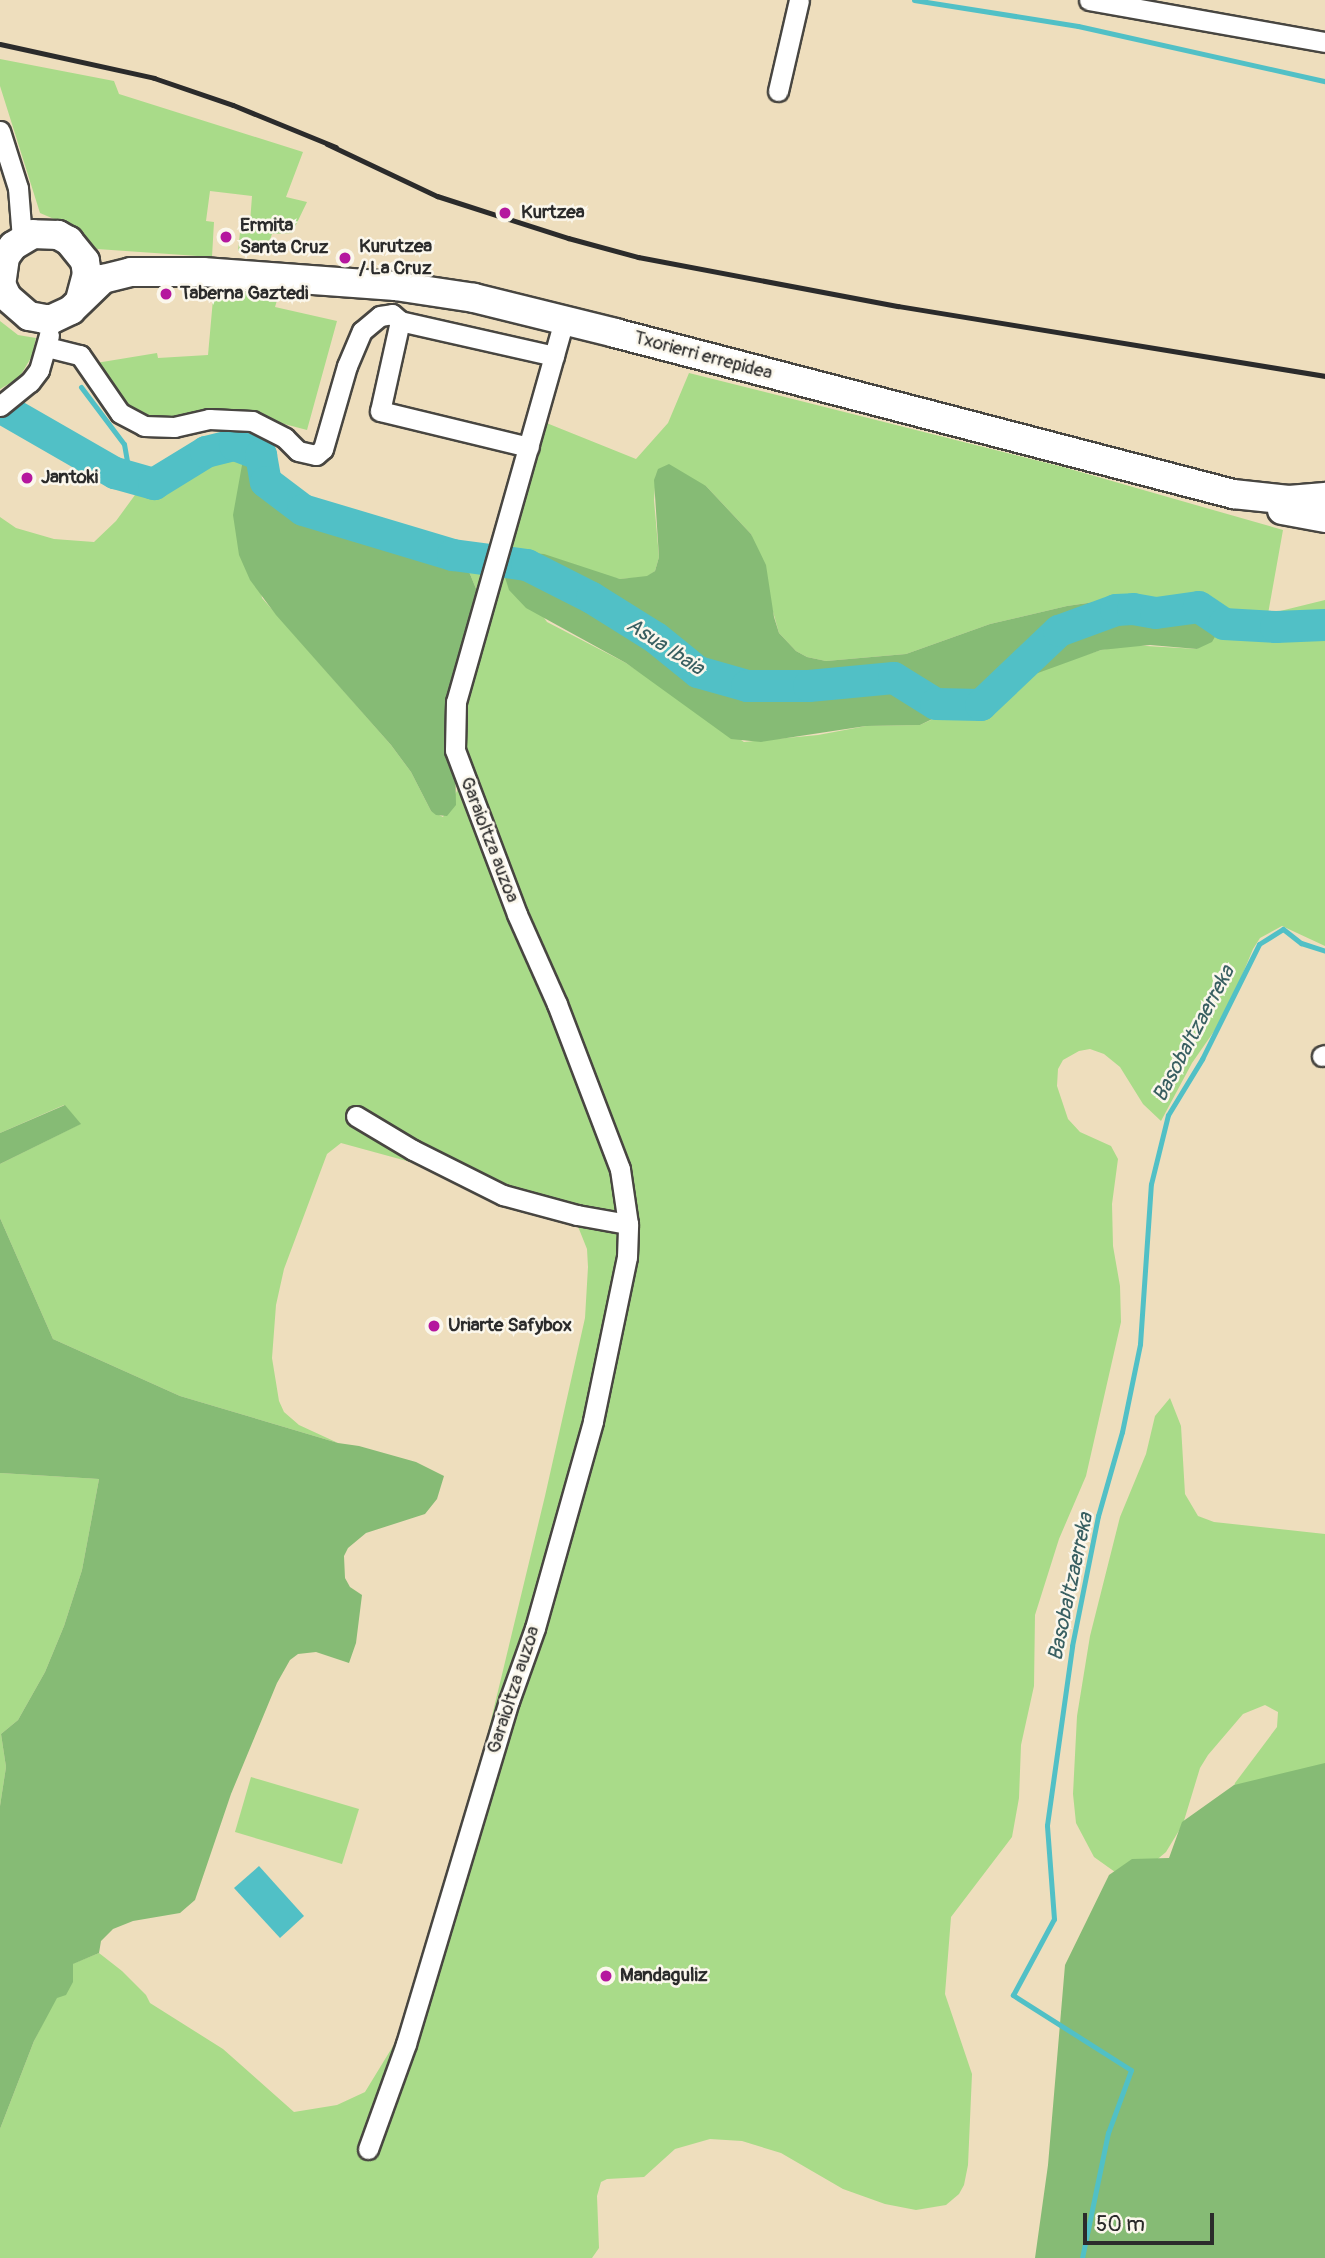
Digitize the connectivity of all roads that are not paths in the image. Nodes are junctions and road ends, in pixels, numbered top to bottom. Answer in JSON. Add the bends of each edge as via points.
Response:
{"nodes":[{"id":1,"x":799,"y":0,"type":"edge"},
{"id":2,"x":1089,"y":0,"type":"edge"},
{"id":3,"x":1325,"y":42,"type":"edge"},
{"id":4,"x":778,"y":92,"type":"dead end"},
{"id":5,"x":0,"y":131,"type":"edge"},
{"id":6,"x":20,"y":242,"type":"edge"},
{"id":7,"x":79,"y":249,"type":"junction"},
{"id":8,"x":165,"y":271,"type":"junction"},
{"id":9,"x":1,"y":283,"type":"edge"},
{"id":10,"x":80,"y":300,"type":"junction"},
{"id":11,"x":52,"y":319,"type":"junction"},
{"id":12,"x":400,"y":321,"type":"junction"},
{"id":13,"x":564,"y":321,"type":"junction"},
{"id":14,"x":47,"y":347,"type":"junction"},
{"id":15,"x":554,"y":356,"type":"junction"},
{"id":16,"x":4,"y":401,"type":"edge"},
{"id":17,"x":529,"y":447,"type":"junction"},
{"id":18,"x":1233,"y":494,"type":"junction"},
{"id":19,"x":1325,"y":497,"type":"edge"},
{"id":20,"x":1325,"y":518,"type":"edge"},
{"id":21,"x":356,"y":1116,"type":"dead end"},
{"id":22,"x":628,"y":1224,"type":"junction"},
{"id":23,"x":368,"y":2149,"type":"dead end"}],
"edges":[{"from":1,"to":4,"type":"street"},
{"from":2,"to":3,"type":"street"},
{"from":5,"to":6,"type":"street","via":[[18,188]]},
{"from":6,"to":7,"type":"street","name":"Txorierri errepidea","via":[[58,235]]},
{"from":6,"to":9,"type":"street","via":[[1,270]]},
{"from":7,"to":8,"type":"street","name":"Txorierri errepidea","via":[[135,267]]},
{"from":7,"to":10,"type":"street","via":[[87,274]]},
{"from":8,"to":10,"type":"street","name":"Txorierri errepidea","via":[[103,279]]},
{"from":8,"to":13,"type":"street","name":"Txorierri errepidea","via":[[395,286],[474,298]]},
{"from":9,"to":11,"type":"street","via":[[16,309]]},
{"from":10,"to":11,"type":"street","name":"Txorierri errepidea"},
{"from":11,"to":14,"type":"street"},
{"from":12,"to":14,"type":"street","via":[[392,314],[380,316],[362,331],[323,449],[316,455],[298,451],[285,438],[252,421],[209,419],[174,427],[144,426],[120,413],[80,355]]},
{"from":12,"to":15,"type":"street"},
{"from":12,"to":17,"type":"street","via":[[380,411]]},
{"from":13,"to":15,"type":"street","name":"Garaioltza auzoa"},
{"from":13,"to":18,"type":"street","name":"Txorierri errepidea"},
{"from":14,"to":16,"type":"street","via":[[30,382]]},
{"from":15,"to":17,"type":"street","name":"Garaioltza auzoa"},
{"from":17,"to":22,"type":"street","name":"Garaioltza auzoa","via":[[456,702],[455,750],[620,1170]]},
{"from":18,"to":19,"type":"street","name":"Txorierri errepidea","via":[[1289,500]]},
{"from":18,"to":20,"type":"street","name":"Txorierri errepidea","via":[[1272,508]]},
{"from":21,"to":22,"type":"street","via":[[503,1195]]},
{"from":22,"to":23,"type":"street","name":"Garaioltza auzoa","via":[[627,1257],[593,1421],[535,1628],[406,2044]]}]}
